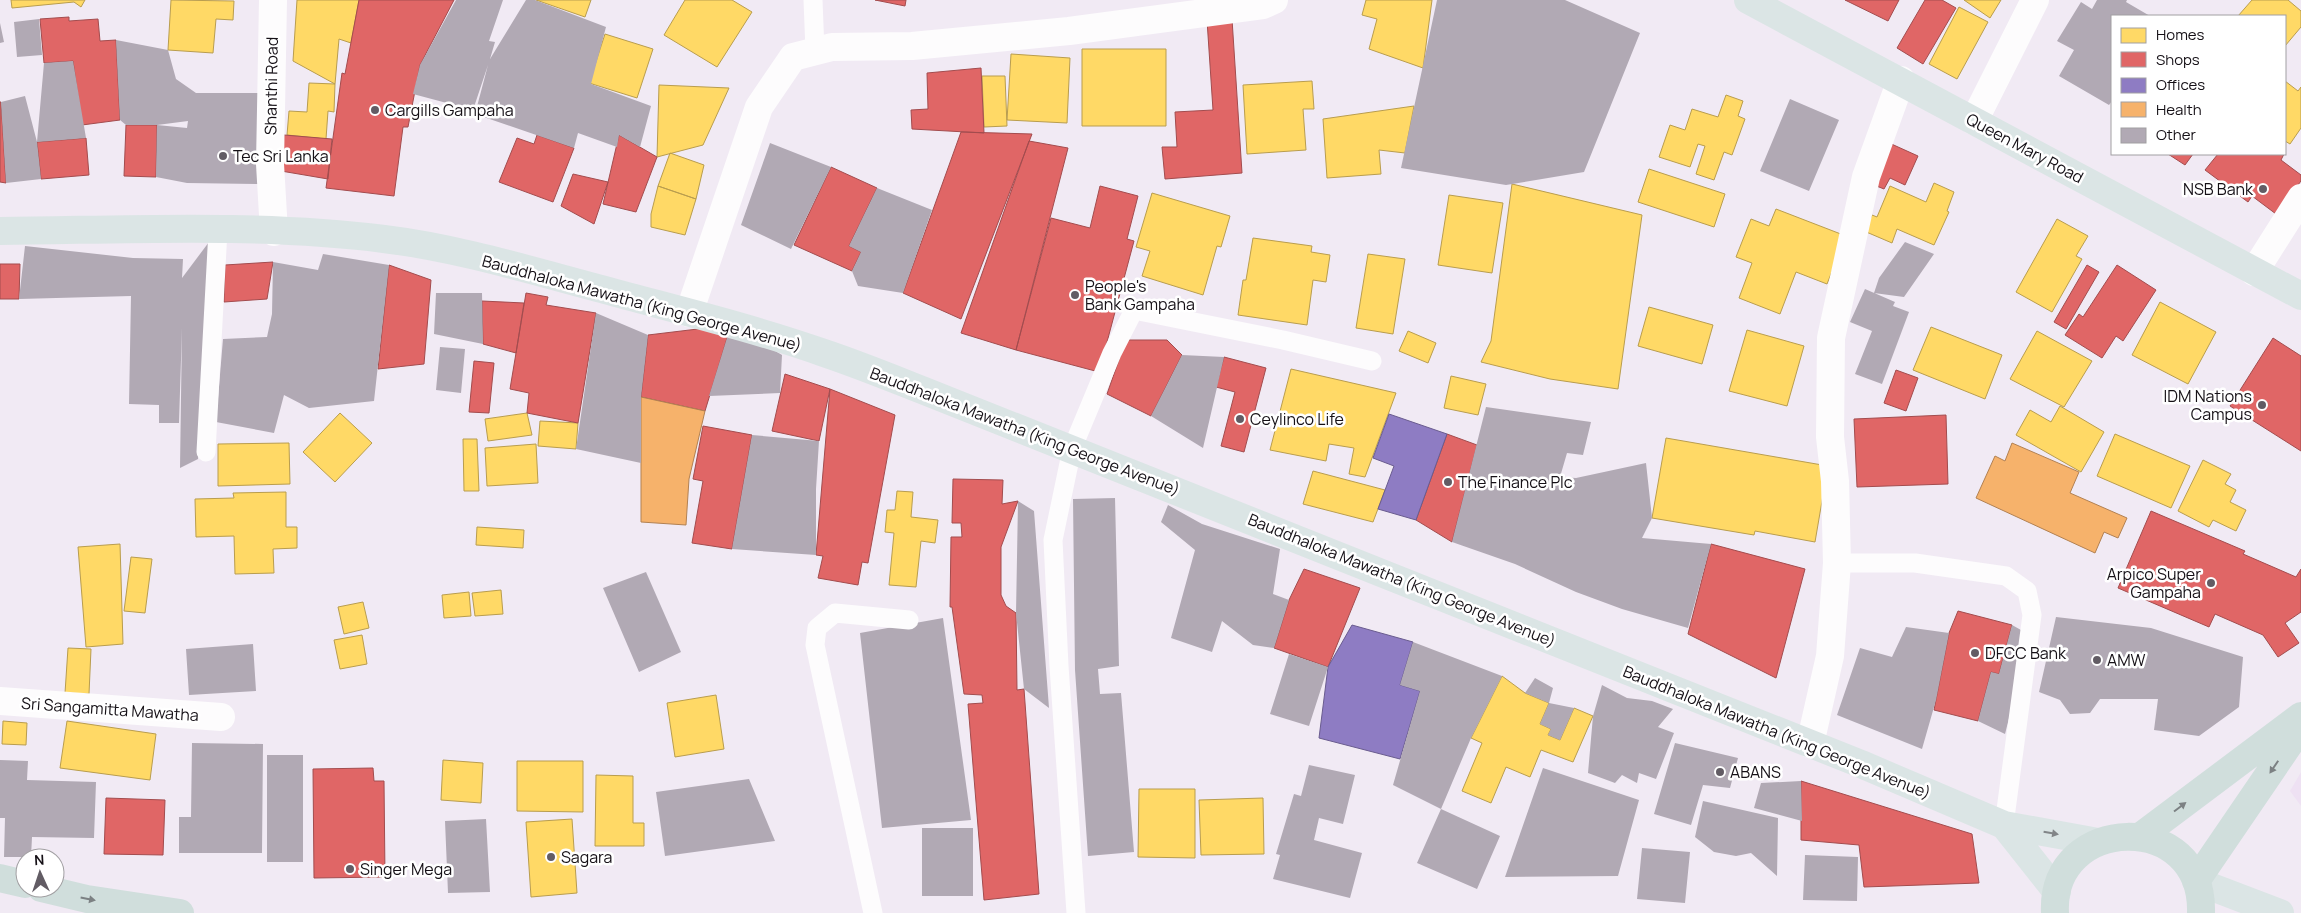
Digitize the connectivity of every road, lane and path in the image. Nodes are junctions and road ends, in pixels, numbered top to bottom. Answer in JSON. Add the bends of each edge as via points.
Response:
{"nodes":[{"id":1,"x":272,"y":0,"type":"edge"},
{"id":2,"x":813,"y":0,"type":"edge"},
{"id":3,"x":1274,"y":0,"type":"edge"},
{"id":4,"x":1748,"y":0,"type":"edge"},
{"id":5,"x":2035,"y":0,"type":"edge"},
{"id":6,"x":815,"y":51,"type":"junction"},
{"id":7,"x":1901,"y":80,"type":"junction"},
{"id":8,"x":1974,"y":121,"type":"junction"},
{"id":9,"x":2301,"y":198,"type":"edge"},
{"id":10,"x":218,"y":230,"type":"junction"},
{"id":11,"x":0,"y":231,"type":"edge"},
{"id":12,"x":274,"y":232,"type":"junction"},
{"id":13,"x":2254,"y":272,"type":"junction"},
{"id":14,"x":2301,"y":296,"type":"edge"},
{"id":15,"x":689,"y":313,"type":"junction"},
{"id":16,"x":1372,"y":361,"type":"dead end"},
{"id":17,"x":1072,"y":449,"type":"junction"},
{"id":18,"x":206,"y":452,"type":"dead end"},
{"id":19,"x":1837,"y":563,"type":"junction"},
{"id":20,"x":909,"y":620,"type":"dead end"},
{"id":21,"x":0,"y":701,"type":"edge"},
{"id":22,"x":2301,"y":716,"type":"edge"},
{"id":23,"x":220,"y":717,"type":"dead end"},
{"id":24,"x":2301,"y":727,"type":"edge"},
{"id":25,"x":1810,"y":744,"type":"junction"},
{"id":26,"x":2004,"y":824,"type":"junction"},
{"id":27,"x":2141,"y":836,"type":"junction"},
{"id":28,"x":2098,"y":842,"type":"junction"},
{"id":29,"x":0,"y":878,"type":"edge"},
{"id":30,"x":2196,"y":881,"type":"junction"},
{"id":31,"x":15,"y":882,"type":"edge"},
{"id":32,"x":65,"y":894,"type":"edge"},
{"id":33,"x":2050,"y":907,"type":"edge"},
{"id":34,"x":180,"y":913,"type":"edge"},
{"id":35,"x":873,"y":913,"type":"edge"},
{"id":36,"x":1076,"y":913,"type":"edge"},
{"id":37,"x":2201,"y":913,"type":"edge"},
{"id":38,"x":2280,"y":913,"type":"edge"}],
"edges":[{"from":1,"to":12,"type":"street","name":"Shanthi Road","via":[[270,164]]},
{"from":2,"to":6,"type":"lane"},
{"from":3,"to":6,"type":"street","via":[[1263,6],[1069,32],[912,46],[832,47]]},
{"from":4,"to":7,"type":"main road","name":"Queen Mary Road"},
{"from":5,"to":8,"type":"street"},
{"from":6,"to":15,"type":"street","via":[[793,58],[759,107]]},
{"from":7,"to":8,"type":"main road","name":"Queen Mary Road"},
{"from":7,"to":19,"type":"street","via":[[1866,177],[1831,338],[1830,437],[1835,481]]},
{"from":8,"to":13,"type":"main road","name":"Queen Mary Road"},
{"from":9,"to":13,"type":"street"},
{"from":10,"to":11,"type":"main road","name":"Bauddhaloka Mawatha (King George Avenue)"},
{"from":10,"to":12,"type":"main road","name":"Bauddhaloka Mawatha (King George Avenue)"},
{"from":10,"to":18,"type":"lane"},
{"from":12,"to":15,"type":"main road","name":"Bauddhaloka Mawatha (King George Avenue)","via":[[384,239],[447,250]]},
{"from":13,"to":14,"type":"main road","name":"Queen Mary Road"},
{"from":15,"to":17,"type":"main road","name":"Bauddhaloka Mawatha (King George Avenue)","via":[[822,352]]},
{"from":16,"to":17,"type":"lane","via":[[1134,310],[1112,353]]},
{"from":17,"to":25,"type":"main road","name":"Bauddhaloka Mawatha (King George Avenue)"},
{"from":17,"to":36,"type":"lane","via":[[1054,540]]},
{"from":19,"to":25,"type":"street","via":[[1830,656]]},
{"from":19,"to":26,"type":"lane","via":[[1915,564],[2006,576],[2027,591],[2032,615]]},
{"from":20,"to":35,"type":"lane","via":[[835,613],[817,628],[815,645]]},
{"from":21,"to":23,"type":"street","name":"Sri Sangamitta Mawatha"},
{"from":27,"to":22,"type":"highway","one_way":true},
{"from":24,"to":30,"type":"highway","one_way":true},
{"from":25,"to":26,"type":"main road","name":"Bauddhaloka Mawatha (King George Avenue)"},
{"from":26,"to":28,"type":"main road","name":"Bauddhaloka Mawatha (King George Avenue)","one_way":true},
{"from":26,"to":33,"type":"main road","name":"Bauddhaloka Mawatha (King George Avenue)"},
{"from":27,"to":28,"type":"highway","via":[[2126,835]]},
{"from":27,"to":30,"type":"highway","via":[[2174,851],[2188,865]]},
{"from":28,"to":33,"type":"highway","via":[[2072,862],[2062,876]]},
{"from":29,"to":31,"type":"highway"},
{"from":30,"to":37,"type":"highway"},
{"from":30,"to":38,"type":"main road"},
{"from":32,"to":34,"type":"highway","one_way":true}]}
